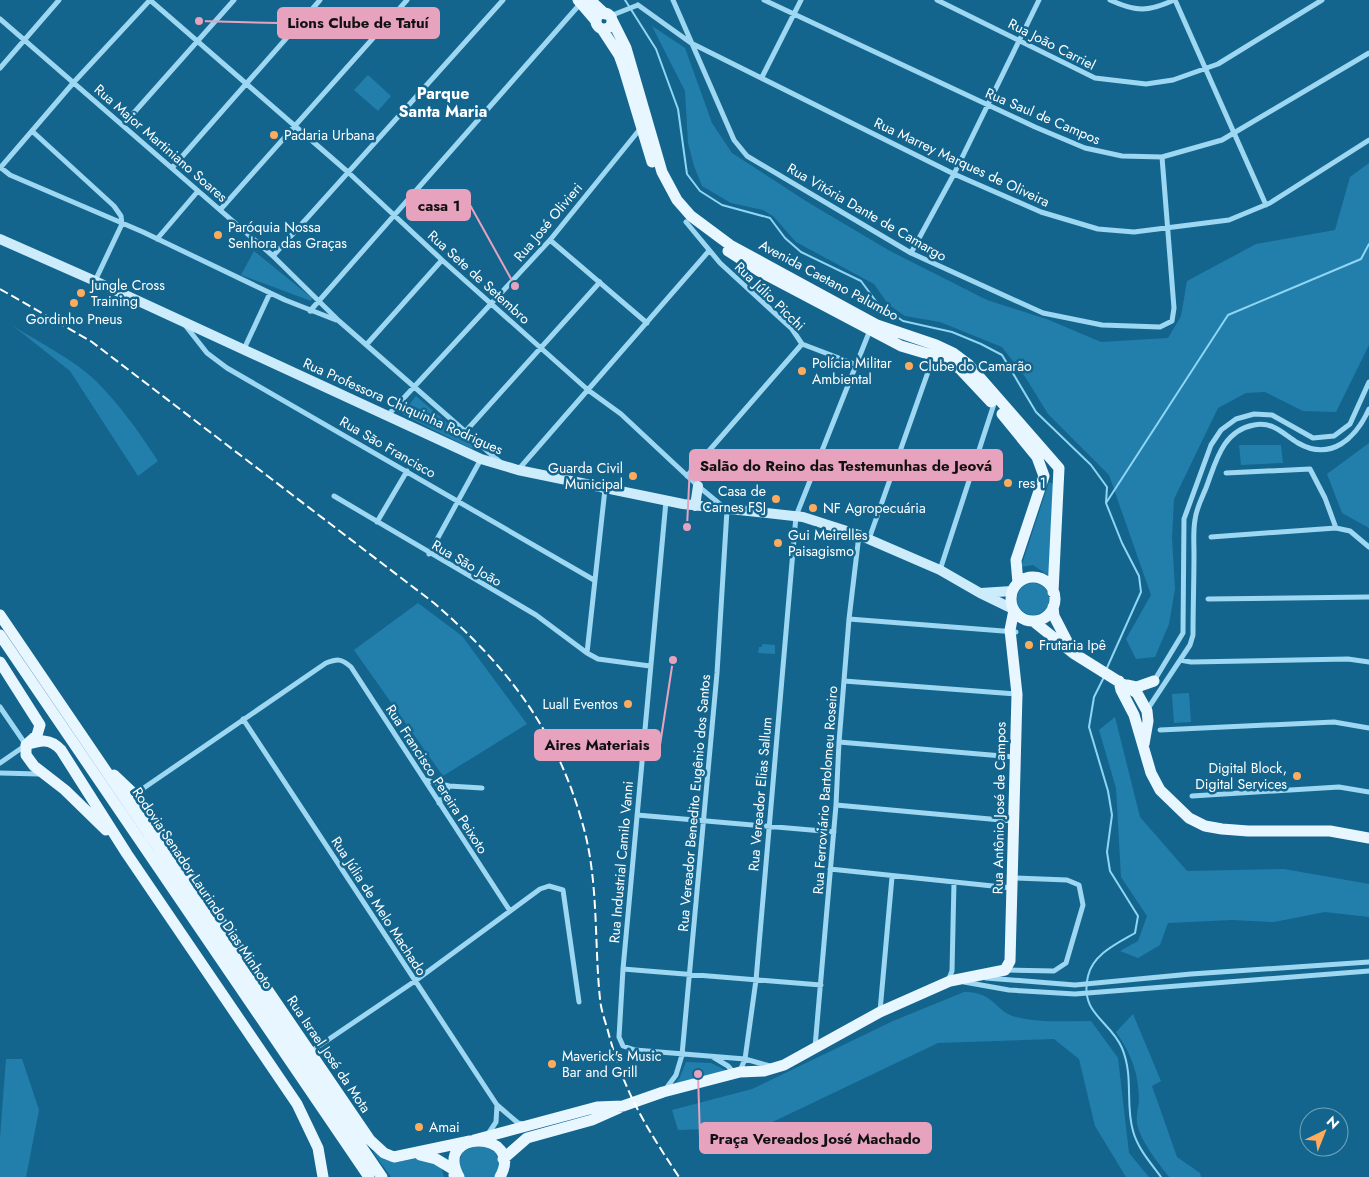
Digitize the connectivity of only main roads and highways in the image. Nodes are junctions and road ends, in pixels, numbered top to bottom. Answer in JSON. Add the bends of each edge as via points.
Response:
{"nodes":[{"id":1,"x":583,"y":1,"type":"edge"},
{"id":2,"x":607,"y":19,"type":"junction"},
{"id":3,"x":0,"y":240,"type":"edge"},
{"id":4,"x":698,"y":486,"type":"road end"},
{"id":5,"x":695,"y":506,"type":"junction"},
{"id":6,"x":1015,"y":587,"type":"junction"},
{"id":7,"x":1053,"y":592,"type":"junction"},
{"id":8,"x":980,"y":593,"type":"junction"},
{"id":9,"x":1053,"y":608,"type":"junction"},
{"id":10,"x":1013,"y":609,"type":"junction"},
{"id":11,"x":0,"y":615,"type":"edge"},
{"id":12,"x":1032,"y":621,"type":"junction"},
{"id":13,"x":1012,"y":633,"type":"junction"},
{"id":14,"x":0,"y":635,"type":"edge"},
{"id":15,"x":1073,"y":653,"type":"junction"},
{"id":16,"x":0,"y":662,"type":"edge"},
{"id":17,"x":1154,"y":681,"type":"road end"},
{"id":18,"x":1120,"y":682,"type":"junction"},
{"id":19,"x":1137,"y":693,"type":"junction"},
{"id":20,"x":1129,"y":703,"type":"junction"},
{"id":21,"x":1147,"y":711,"type":"junction"},
{"id":22,"x":1134,"y":714,"type":"junction"},
{"id":23,"x":1144,"y":744,"type":"junction"},
{"id":24,"x":26,"y":745,"type":"junction"},
{"id":25,"x":92,"y":752,"type":"junction"},
{"id":26,"x":1369,"y":838,"type":"edge"},
{"id":27,"x":128,"y":854,"type":"junction"},
{"id":28,"x":623,"y":1106,"type":"junction"},
{"id":29,"x":476,"y":1139,"type":"junction"},
{"id":30,"x":415,"y":1154,"type":"junction"},
{"id":31,"x":503,"y":1162,"type":"junction"},
{"id":32,"x":456,"y":1175,"type":"edge"},
{"id":33,"x":323,"y":1177,"type":"edge"},
{"id":34,"x":369,"y":1177,"type":"edge"},
{"id":35,"x":382,"y":1177,"type":"edge"},
{"id":36,"x":500,"y":1177,"type":"edge"},
{"id":37,"x":507,"y":1177,"type":"edge"}],
"edges":[{"from":1,"to":2,"type":"main road"},
{"from":2,"to":6,"type":"main road","name":"Avenida Caetano Palumbo","via":[[656,173],[670,201],[686,222],[759,271],[901,346],[934,355],[960,369],[994,404],[1037,457],[1044,476],[1016,560]]},
{"from":2,"to":7,"type":"main road","name":"Avenida Caetano Palumbo","via":[[626,48],[662,172],[677,200],[691,216],[730,245],[877,325],[953,353],[969,365],[1059,468]]},
{"from":3,"to":5,"type":"main road","name":"Rua Professora Chiquinha Rodrigues","via":[[481,459],[518,470]]},
{"from":4,"to":5,"type":"main road"},
{"from":5,"to":8,"type":"main road","name":"Rua Professora Chiquinha Rodrigues","via":[[796,516],[864,537],[940,570]]},
{"from":6,"to":7,"type":"main road","via":[[1024,579],[1039,578]]},
{"from":6,"to":8,"type":"main road"},
{"from":6,"to":10,"type":"main road"},
{"from":7,"to":9,"type":"main road"},
{"from":8,"to":10,"type":"main road","name":"Rua Professora Chiquinha Rodrigues"},
{"from":9,"to":12,"type":"main road","via":[[1045,617]]},
{"from":9,"to":15,"type":"main road"},
{"from":10,"to":12,"type":"main road","via":[[1024,619]]},
{"from":10,"to":13,"type":"main road","name":"Rua Antônio José de Campos"},
{"from":11,"to":25,"type":"main road","name":"Rodovia Senador Laurindo Dias Minhoto"},
{"from":12,"to":13,"type":"main road"},
{"from":12,"to":15,"type":"main road"},
{"from":13,"to":28,"type":"main road","name":"Rua Antônio José de Campos","via":[[1017,694],[1013,883],[1010,961],[1002,972],[952,981],[880,1012],[776,1068],[738,1073]]},
{"from":14,"to":34,"type":"main road","name":"Rodovia Senador Laurindo Dias Minhoto"},
{"from":15,"to":18,"type":"main road"},
{"from":16,"to":24,"type":"main road","via":[[38,719],[40,728]]},
{"from":17,"to":18,"type":"main road","via":[[1137,686]]},
{"from":18,"to":19,"type":"main road"},
{"from":18,"to":20,"type":"main road"},
{"from":19,"to":20,"type":"main road"},
{"from":19,"to":21,"type":"main road"},
{"from":20,"to":22,"type":"main road"},
{"from":21,"to":22,"type":"main road"},
{"from":21,"to":23,"type":"main road"},
{"from":22,"to":23,"type":"main road"},
{"from":23,"to":26,"type":"main road","via":[[1151,773],[1160,790],[1189,818],[1205,826],[1248,831],[1330,831]]},
{"from":24,"to":27,"type":"main road","via":[[28,759],[65,790]]},
{"from":24,"to":27,"type":"main road","via":[[42,739],[55,743]]},
{"from":25,"to":30,"type":"main road","name":"Rua Israel José da Mota","via":[[134,794],[370,1140],[394,1157]]},
{"from":25,"to":35,"type":"main road","name":"Rodovia Senador Laurindo Dias Minhoto"},
{"from":27,"to":33,"type":"main road","via":[[297,1104],[318,1148]]},
{"from":28,"to":29,"type":"main road","name":"Rua Israel José da Mota","via":[[597,1107]]},
{"from":28,"to":31,"type":"main road","via":[[592,1120],[527,1138]]},
{"from":29,"to":30,"type":"main road","name":"Rua Israel José da Mota"},
{"from":29,"to":31,"type":"main road","via":[[493,1144],[500,1150]]},
{"from":29,"to":32,"type":"main road","via":[[462,1146],[456,1154]]},
{"from":30,"to":32,"type":"main road","name":"Rua Israel José da Mota","via":[[436,1159]]},
{"from":31,"to":36,"type":"main road"},
{"from":31,"to":37,"type":"main road"}]}
